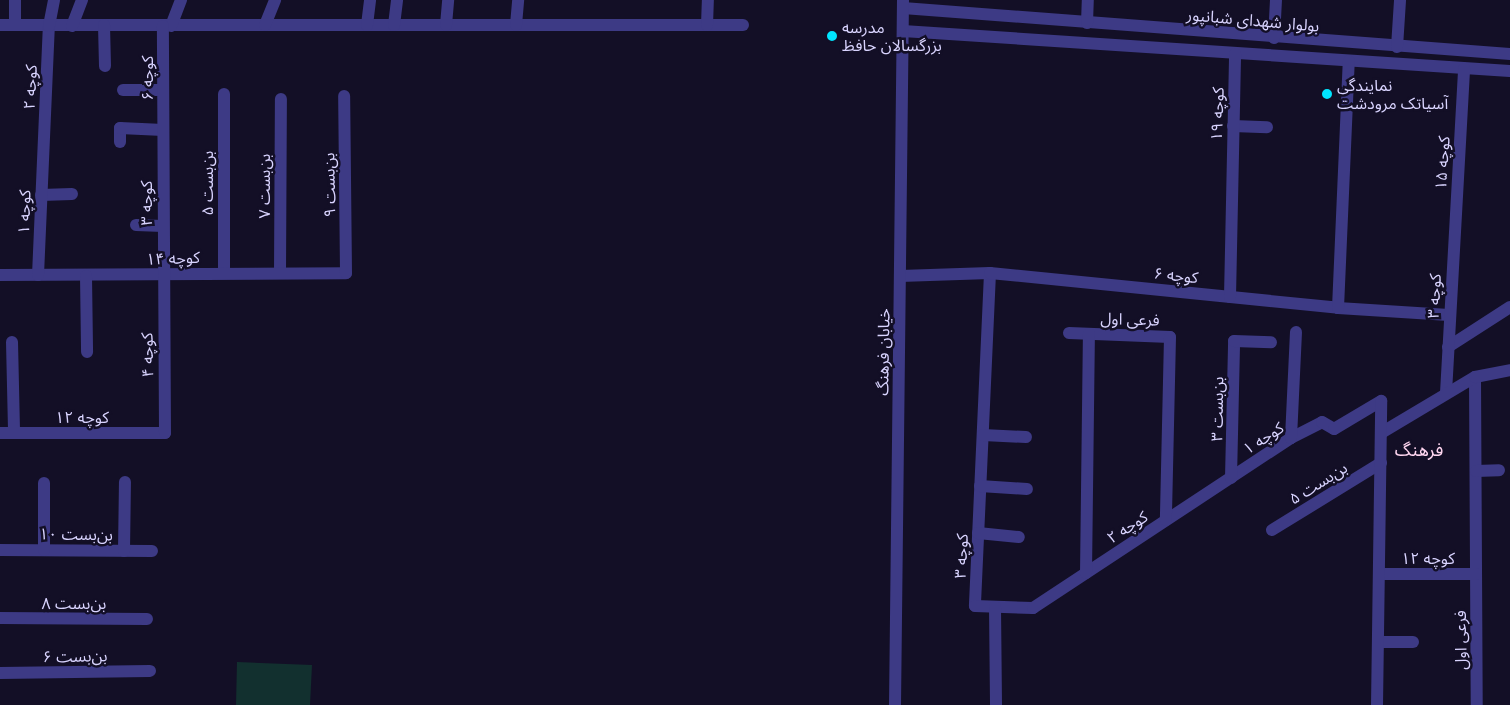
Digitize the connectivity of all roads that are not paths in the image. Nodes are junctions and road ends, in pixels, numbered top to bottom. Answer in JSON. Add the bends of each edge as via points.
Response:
{"nodes":[{"id":1,"x":15,"y":0,"type":"edge"},
{"id":2,"x":54,"y":0,"type":"edge"},
{"id":3,"x":82,"y":0,"type":"edge"},
{"id":4,"x":181,"y":0,"type":"edge"},
{"id":5,"x":275,"y":0,"type":"edge"},
{"id":6,"x":370,"y":0,"type":"edge"},
{"id":7,"x":397,"y":0,"type":"edge"},
{"id":8,"x":448,"y":0,"type":"edge"},
{"id":9,"x":518,"y":0,"type":"edge"},
{"id":10,"x":708,"y":0,"type":"edge"},
{"id":11,"x":1088,"y":0,"type":"edge"},
{"id":12,"x":1276,"y":0,"type":"edge"},
{"id":13,"x":1400,"y":0,"type":"edge"},
{"id":14,"x":903,"y":4,"type":"edge"},
{"id":15,"x":948,"y":12,"type":"junction"},
{"id":16,"x":1088,"y":23,"type":"junction"},
{"id":17,"x":0,"y":25,"type":"edge"},
{"id":18,"x":16,"y":25,"type":"junction"},
{"id":19,"x":104,"y":25,"type":"junction"},
{"id":20,"x":367,"y":25,"type":"junction"},
{"id":21,"x":394,"y":25,"type":"junction"},
{"id":22,"x":446,"y":25,"type":"junction"},
{"id":23,"x":516,"y":25,"type":"junction"},
{"id":24,"x":707,"y":25,"type":"junction"},
{"id":25,"x":743,"y":25,"type":"dead end"},
{"id":26,"x":49,"y":26,"type":"junction"},
{"id":27,"x":72,"y":26,"type":"junction"},
{"id":28,"x":167,"y":26,"type":"junction"},
{"id":29,"x":266,"y":26,"type":"junction"},
{"id":30,"x":903,"y":32,"type":"junction"},
{"id":31,"x":947,"y":33,"type":"junction"},
{"id":32,"x":1274,"y":38,"type":"junction"},
{"id":33,"x":1316,"y":41,"type":"junction"},
{"id":34,"x":1397,"y":47,"type":"junction"},
{"id":35,"x":1235,"y":54,"type":"junction"},
{"id":36,"x":1510,"y":54,"type":"edge"},
{"id":37,"x":1315,"y":59,"type":"junction"},
{"id":38,"x":1349,"y":61,"type":"junction"},
{"id":39,"x":105,"y":66,"type":"dead end"},
{"id":40,"x":1464,"y":68,"type":"junction"},
{"id":41,"x":1510,"y":71,"type":"edge"},
{"id":42,"x":123,"y":90,"type":"dead end"},
{"id":43,"x":163,"y":90,"type":"junction"},
{"id":44,"x":224,"y":94,"type":"dead end"},
{"id":45,"x":344,"y":96,"type":"dead end"},
{"id":46,"x":281,"y":99,"type":"dead end"},
{"id":47,"x":1233,"y":126,"type":"junction"},
{"id":48,"x":1266,"y":127,"type":"dead end"},
{"id":49,"x":163,"y":130,"type":"junction"},
{"id":50,"x":120,"y":142,"type":"dead end"},
{"id":51,"x":43,"y":150,"type":"joint"},
{"id":52,"x":72,"y":194,"type":"dead end"},
{"id":53,"x":42,"y":195,"type":"junction"},
{"id":54,"x":1456,"y":201,"type":"joint"},
{"id":55,"x":136,"y":225,"type":"dead end"},
{"id":56,"x":162,"y":226,"type":"junction"},
{"id":57,"x":224,"y":272,"type":"junction"},
{"id":58,"x":280,"y":273,"type":"junction"},
{"id":59,"x":346,"y":273,"type":"joint"},
{"id":60,"x":990,"y":273,"type":"junction"},
{"id":61,"x":0,"y":275,"type":"edge"},
{"id":62,"x":38,"y":275,"type":"junction"},
{"id":63,"x":86,"y":276,"type":"junction"},
{"id":64,"x":162,"y":276,"type":"junction"},
{"id":65,"x":900,"y":276,"type":"junction"},
{"id":66,"x":1230,"y":297,"type":"junction"},
{"id":67,"x":1510,"y":307,"type":"edge"},
{"id":68,"x":1338,"y":308,"type":"junction"},
{"id":69,"x":1450,"y":315,"type":"junction"},
{"id":70,"x":1296,"y":332,"type":"dead end"},
{"id":71,"x":1069,"y":333,"type":"dead end"},
{"id":72,"x":1089,"y":334,"type":"junction"},
{"id":73,"x":1170,"y":337,"type":"joint"},
{"id":74,"x":12,"y":342,"type":"dead end"},
{"id":75,"x":1271,"y":342,"type":"dead end"},
{"id":76,"x":1448,"y":347,"type":"junction"},
{"id":77,"x":87,"y":352,"type":"dead end"},
{"id":78,"x":1510,"y":370,"type":"edge"},
{"id":79,"x":1475,"y":377,"type":"junction"},
{"id":80,"x":1446,"y":393,"type":"junction"},
{"id":81,"x":0,"y":433,"type":"edge"},
{"id":82,"x":14,"y":433,"type":"junction"},
{"id":83,"x":164,"y":433,"type":"joint"},
{"id":84,"x":1381,"y":433,"type":"junction"},
{"id":85,"x":983,"y":435,"type":"junction"},
{"id":86,"x":1026,"y":437,"type":"dead end"},
{"id":87,"x":1291,"y":438,"type":"junction"},
{"id":88,"x":1381,"y":463,"type":"junction"},
{"id":89,"x":1499,"y":470,"type":"dead end"},
{"id":90,"x":1476,"y":471,"type":"junction"},
{"id":91,"x":1231,"y":478,"type":"junction"},
{"id":92,"x":124,"y":482,"type":"dead end"},
{"id":93,"x":44,"y":483,"type":"dead end"},
{"id":94,"x":980,"y":486,"type":"junction"},
{"id":95,"x":1027,"y":489,"type":"dead end"},
{"id":96,"x":1166,"y":520,"type":"junction"},
{"id":97,"x":1272,"y":530,"type":"dead end"},
{"id":98,"x":978,"y":533,"type":"junction"},
{"id":99,"x":1019,"y":537,"type":"dead end"},
{"id":100,"x":0,"y":550,"type":"edge"},
{"id":101,"x":44,"y":550,"type":"junction"},
{"id":102,"x":124,"y":551,"type":"junction"},
{"id":103,"x":152,"y":551,"type":"dead end"},
{"id":104,"x":1086,"y":573,"type":"junction"},
{"id":105,"x":1379,"y":574,"type":"junction"},
{"id":106,"x":1476,"y":574,"type":"junction"},
{"id":107,"x":995,"y":607,"type":"junction"},
{"id":108,"x":0,"y":618,"type":"edge"},
{"id":109,"x":147,"y":619,"type":"dead end"},
{"id":110,"x":1378,"y":642,"type":"junction"},
{"id":111,"x":1413,"y":642,"type":"dead end"},
{"id":112,"x":150,"y":671,"type":"dead end"},
{"id":113,"x":0,"y":674,"type":"edge"},
{"id":114,"x":895,"y":705,"type":"edge"},
{"id":115,"x":996,"y":705,"type":"edge"},
{"id":116,"x":1377,"y":705,"type":"edge"},
{"id":117,"x":1477,"y":705,"type":"edge"}],
"edges":[{"from":1,"to":18,"type":"street"},
{"from":2,"to":26,"type":"street"},
{"from":3,"to":27,"type":"street"},
{"from":4,"to":28,"type":"street"},
{"from":5,"to":29,"type":"street"},
{"from":6,"to":20,"type":"street"},
{"from":7,"to":21,"type":"street"},
{"from":8,"to":22,"type":"street"},
{"from":9,"to":23,"type":"street"},
{"from":10,"to":24,"type":"street"},
{"from":11,"to":16,"type":"street"},
{"from":12,"to":32,"type":"street"},
{"from":13,"to":34,"type":"street"},
{"from":14,"to":15,"type":"street","name":"بولوار شهدای شبانپور"},
{"from":14,"to":30,"type":"street","name":"خیابان فرهنگ"},
{"from":15,"to":16,"type":"street","name":"بولوار شهدای شبانپور"},
{"from":15,"to":31,"type":"street"},
{"from":16,"to":32,"type":"street","name":"بولوار شهدای شبانپور"},
{"from":17,"to":18,"type":"street"},
{"from":18,"to":26,"type":"street"},
{"from":19,"to":27,"type":"street"},
{"from":19,"to":28,"type":"street"},
{"from":19,"to":39,"type":"street"},
{"from":20,"to":21,"type":"street"},
{"from":20,"to":29,"type":"street"},
{"from":21,"to":22,"type":"street"},
{"from":22,"to":23,"type":"street"},
{"from":23,"to":24,"type":"street"},
{"from":24,"to":25,"type":"street"},
{"from":26,"to":27,"type":"street"},
{"from":26,"to":51,"type":"street","name":"کوچه ۲"},
{"from":28,"to":29,"type":"street"},
{"from":28,"to":43,"type":"street","name":"کوچه ۶"},
{"from":30,"to":31,"type":"street","name":"بولوار شهدای شبانپور"},
{"from":30,"to":65,"type":"street","name":"خیابان فرهنگ"},
{"from":31,"to":35,"type":"street","name":"بولوار شهدای شبانپور"},
{"from":32,"to":33,"type":"street","name":"بولوار شهدای شبانپور"},
{"from":33,"to":34,"type":"street","name":"بولوار شهدای شبانپور"},
{"from":33,"to":37,"type":"street"},
{"from":34,"to":36,"type":"street","name":"بولوار شهدای شبانپور"},
{"from":35,"to":37,"type":"street","name":"بولوار شهدای شبانپور"},
{"from":35,"to":47,"type":"street","name":"کوچه ۱۹"},
{"from":37,"to":38,"type":"street","name":"بولوار شهدای شبانپور"},
{"from":38,"to":40,"type":"street","name":"بولوار شهدای شبانپور"},
{"from":38,"to":68,"type":"street"},
{"from":40,"to":41,"type":"street","name":"بولوار شهدای شبانپور"},
{"from":40,"to":54,"type":"street","name":"کوچه ۱۵"},
{"from":42,"to":43,"type":"street"},
{"from":43,"to":49,"type":"street","name":"کوچه ۶"},
{"from":44,"to":57,"type":"street","name":"بن‌بست ۵"},
{"from":45,"to":59,"type":"street","name":"بن‌بست ۹"},
{"from":46,"to":58,"type":"street","name":"بن‌بست ۷"},
{"from":47,"to":48,"type":"street"},
{"from":47,"to":66,"type":"street","name":"کوچه ۱۹"},
{"from":49,"to":50,"type":"street","via":[[120,128]]},
{"from":49,"to":56,"type":"street","name":"کوچه ۳"},
{"from":51,"to":53,"type":"street","name":"کوچه ۱"},
{"from":52,"to":53,"type":"street"},
{"from":53,"to":62,"type":"street","name":"کوچه ۱"},
{"from":54,"to":69,"type":"street","name":"کوچه ۳"},
{"from":55,"to":56,"type":"street"},
{"from":56,"to":64,"type":"street","name":"کوچه ۳"},
{"from":57,"to":58,"type":"street","name":"کوچه ۱۴"},
{"from":57,"to":64,"type":"street","name":"کوچه ۱۴"},
{"from":58,"to":59,"type":"street","name":"کوچه ۱۴"},
{"from":60,"to":65,"type":"street","name":"کوچه ۶"},
{"from":60,"to":66,"type":"street","name":"کوچه ۶"},
{"from":60,"to":85,"type":"street"},
{"from":61,"to":62,"type":"street","name":"کوچه ۱۴"},
{"from":62,"to":63,"type":"street","name":"کوچه ۱۴"},
{"from":63,"to":64,"type":"street","name":"کوچه ۱۴"},
{"from":63,"to":77,"type":"street"},
{"from":64,"to":83,"type":"street","name":"کوچه ۴"},
{"from":65,"to":114,"type":"street","name":"خیابان فرهنگ"},
{"from":66,"to":68,"type":"street","name":"کوچه ۶"},
{"from":67,"to":76,"type":"street"},
{"from":68,"to":69,"type":"street","name":"کوچه ۶"},
{"from":69,"to":76,"type":"street","name":"کوچه ۳"},
{"from":70,"to":87,"type":"street"},
{"from":71,"to":72,"type":"street","name":"فرعی اول"},
{"from":72,"to":73,"type":"street","name":"فرعی اول"},
{"from":72,"to":104,"type":"street"},
{"from":73,"to":96,"type":"street","name":"کوچه ۲"},
{"from":74,"to":82,"type":"street"},
{"from":75,"to":91,"type":"street","name":"بن‌بست ۳","via":[[1234,341]]},
{"from":76,"to":80,"type":"street","name":"کوچه ۳"},
{"from":78,"to":79,"type":"street"},
{"from":79,"to":80,"type":"street"},
{"from":79,"to":90,"type":"street"},
{"from":80,"to":84,"type":"street"},
{"from":81,"to":82,"type":"street","name":"کوچه ۱۲"},
{"from":82,"to":83,"type":"street","name":"کوچه ۱۲"},
{"from":84,"to":87,"type":"street","name":"کوچه ۱","via":[[1382,402],[1334,428],[1322,422]]},
{"from":84,"to":88,"type":"street"},
{"from":85,"to":86,"type":"street"},
{"from":85,"to":94,"type":"street"},
{"from":87,"to":91,"type":"street","name":"کوچه ۱"},
{"from":88,"to":97,"type":"street","name":"بن‌بست ۵"},
{"from":88,"to":105,"type":"street"},
{"from":89,"to":90,"type":"street"},
{"from":90,"to":106,"type":"street"},
{"from":91,"to":96,"type":"street","name":"کوچه ۱"},
{"from":92,"to":102,"type":"street"},
{"from":93,"to":101,"type":"street"},
{"from":94,"to":95,"type":"street"},
{"from":94,"to":98,"type":"street","name":"کوچه ۳"},
{"from":96,"to":104,"type":"street","name":"کوچه ۲"},
{"from":98,"to":99,"type":"street"},
{"from":98,"to":107,"type":"street","name":"کوچه ۳","via":[[975,606]]},
{"from":100,"to":101,"type":"street","name":"بن‌بست ۱۰"},
{"from":101,"to":102,"type":"street","name":"بن‌بست ۱۰"},
{"from":102,"to":103,"type":"street","name":"بن‌بست ۱۰"},
{"from":104,"to":107,"type":"street","name":"کوچه ۲","via":[[1033,608]]},
{"from":105,"to":106,"type":"street","name":"کوچه ۱۲"},
{"from":105,"to":110,"type":"street"},
{"from":106,"to":117,"type":"street","name":"فرعی اول"},
{"from":107,"to":115,"type":"street"},
{"from":108,"to":109,"type":"street","name":"بن‌بست ۸"},
{"from":110,"to":111,"type":"street"},
{"from":110,"to":116,"type":"street"},
{"from":112,"to":113,"type":"street","name":"بن‌بست ۶"}]}
